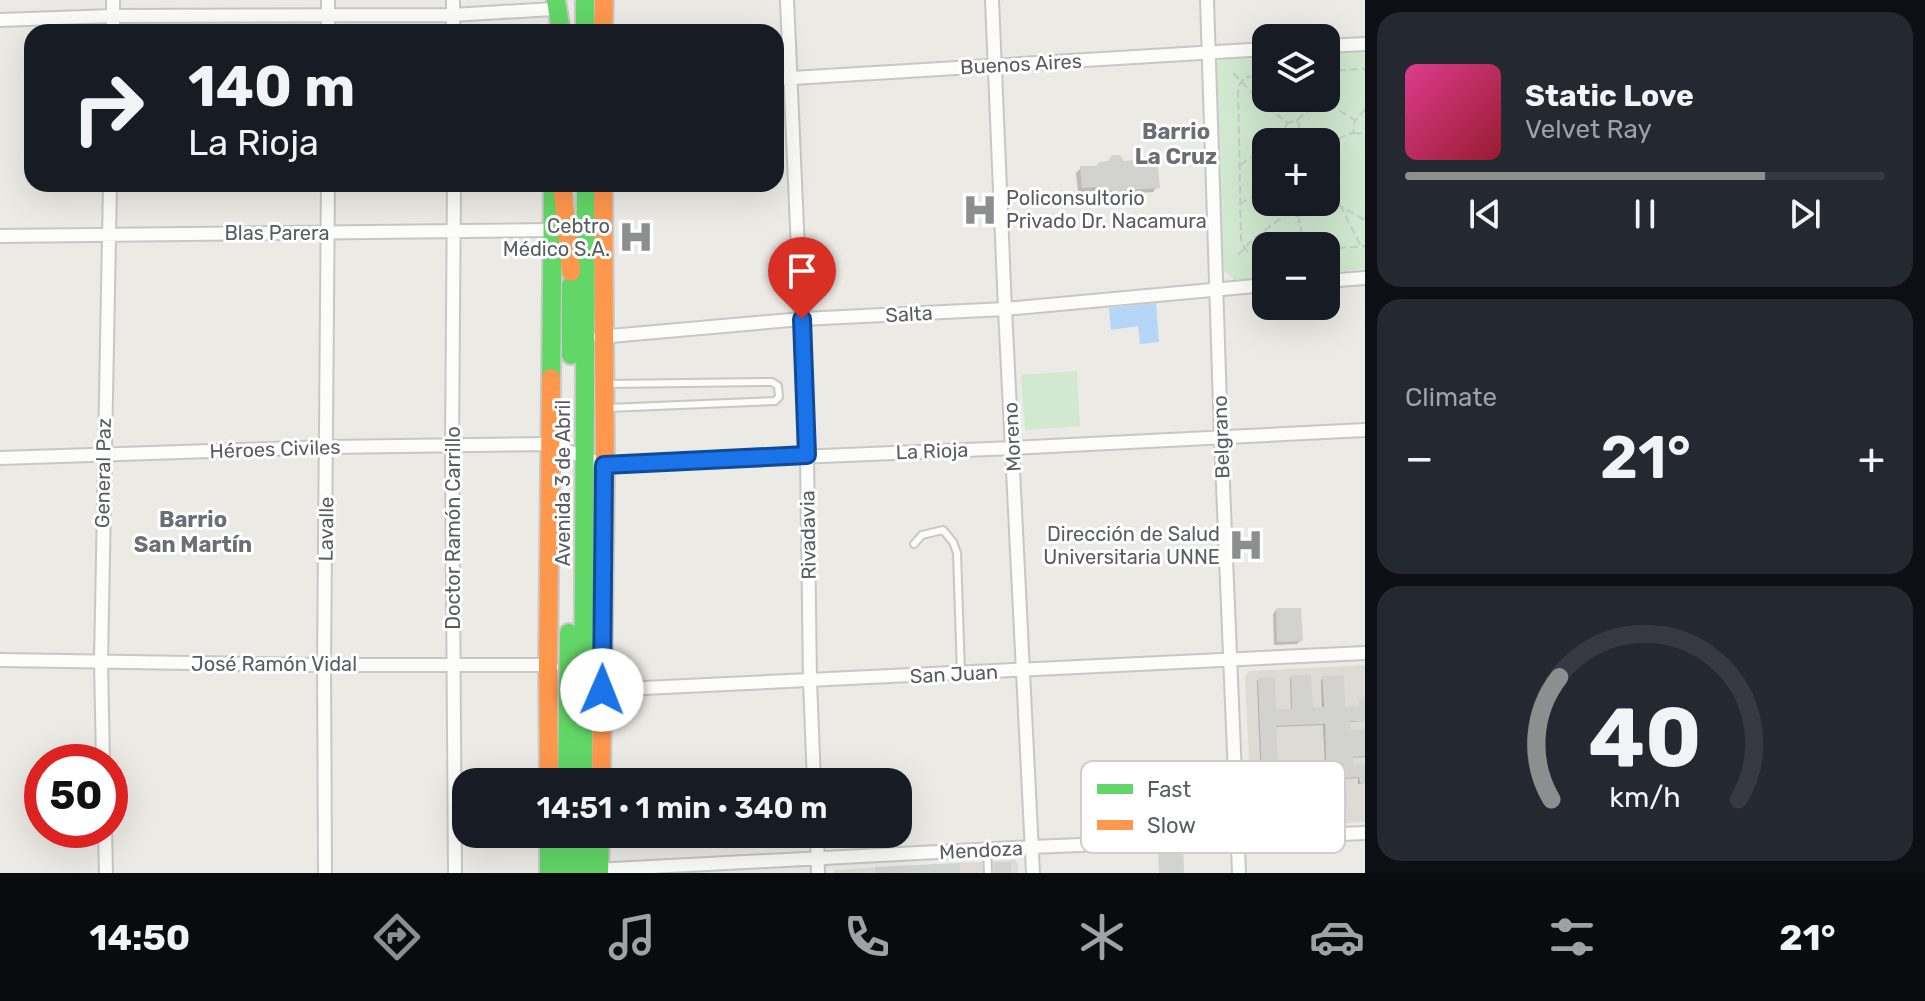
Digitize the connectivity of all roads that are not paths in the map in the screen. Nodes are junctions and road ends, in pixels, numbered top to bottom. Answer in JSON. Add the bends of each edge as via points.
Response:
{"nodes":[{"id":1,"x":113,"y":0,"type":"edge"},
{"id":2,"x":328,"y":0,"type":"edge"},
{"id":3,"x":453,"y":0,"type":"edge"},
{"id":4,"x":570,"y":0,"type":"edge"},
{"id":5,"x":585,"y":0,"type":"edge"},
{"id":6,"x":604,"y":0,"type":"edge"},
{"id":7,"x":787,"y":0,"type":"edge"},
{"id":8,"x":992,"y":0,"type":"edge"},
{"id":9,"x":1207,"y":0,"type":"edge"},
{"id":10,"x":554,"y":3,"type":"edge"},
{"id":11,"x":453,"y":15,"type":"junction"},
{"id":12,"x":113,"y":16,"type":"junction"},
{"id":13,"x":328,"y":16,"type":"junction"},
{"id":14,"x":0,"y":20,"type":"edge"},
{"id":15,"x":113,"y":24,"type":"edge"},
{"id":16,"x":328,"y":24,"type":"edge"},
{"id":17,"x":453,"y":24,"type":"edge"},
{"id":18,"x":554,"y":24,"type":"edge"},
{"id":19,"x":559,"y":24,"type":"edge"},
{"id":20,"x":570,"y":24,"type":"edge"},
{"id":21,"x":585,"y":24,"type":"edge"},
{"id":22,"x":603,"y":24,"type":"edge"},
{"id":23,"x":1365,"y":44,"type":"edge"},
{"id":24,"x":1340,"y":45,"type":"edge"},
{"id":25,"x":1252,"y":50,"type":"edge"},
{"id":26,"x":1210,"y":53,"type":"junction"},
{"id":27,"x":996,"y":66,"type":"junction"},
{"id":28,"x":784,"y":78,"type":"edge"},
{"id":29,"x":790,"y":78,"type":"junction"},
{"id":30,"x":110,"y":192,"type":"edge"},
{"id":31,"x":328,"y":192,"type":"edge"},
{"id":32,"x":454,"y":192,"type":"edge"},
{"id":33,"x":553,"y":192,"type":"edge"},
{"id":34,"x":564,"y":192,"type":"edge"},
{"id":35,"x":572,"y":192,"type":"edge"},
{"id":36,"x":585,"y":192,"type":"edge"},
{"id":37,"x":591,"y":192,"type":"edge"},
{"id":38,"x":603,"y":192,"type":"edge"},
{"id":39,"x":553,"y":230,"type":"junction"},
{"id":40,"x":454,"y":232,"type":"junction"},
{"id":41,"x":327,"y":233,"type":"junction"},
{"id":42,"x":109,"y":234,"type":"junction"},
{"id":43,"x":0,"y":236,"type":"edge"},
{"id":44,"x":579,"y":271,"type":"junction"},
{"id":45,"x":1365,"y":278,"type":"edge"},
{"id":46,"x":1340,"y":280,"type":"edge"},
{"id":47,"x":1252,"y":286,"type":"edge"},
{"id":48,"x":1216,"y":289,"type":"junction"},
{"id":49,"x":1005,"y":309,"type":"junction"},
{"id":50,"x":802,"y":319,"type":"junction"},
{"id":51,"x":578,"y":337,"type":"junction"},
{"id":52,"x":604,"y":337,"type":"junction"},
{"id":53,"x":552,"y":338,"type":"junction"},
{"id":54,"x":605,"y":384,"type":"junction"},
{"id":55,"x":605,"y":408,"type":"junction"},
{"id":56,"x":1365,"y":430,"type":"edge"},
{"id":57,"x":1221,"y":437,"type":"junction"},
{"id":58,"x":550,"y":444,"type":"junction"},
{"id":59,"x":452,"y":445,"type":"junction"},
{"id":60,"x":327,"y":447,"type":"junction"},
{"id":61,"x":1013,"y":448,"type":"junction"},
{"id":62,"x":104,"y":454,"type":"junction"},
{"id":63,"x":578,"y":454,"type":"junction"},
{"id":64,"x":807,"y":455,"type":"junction"},
{"id":65,"x":0,"y":458,"type":"edge"},
{"id":66,"x":604,"y":465,"type":"junction"},
{"id":67,"x":914,"y":544,"type":"dead end"},
{"id":68,"x":1365,"y":653,"type":"edge"},
{"id":69,"x":0,"y":660,"type":"edge"},
{"id":70,"x":1230,"y":660,"type":"junction"},
{"id":71,"x":101,"y":662,"type":"junction"},
{"id":72,"x":454,"y":664,"type":"junction"},
{"id":73,"x":324,"y":665,"type":"junction"},
{"id":74,"x":548,"y":665,"type":"junction"},
{"id":75,"x":1024,"y":671,"type":"junction"},
{"id":76,"x":961,"y":674,"type":"junction"},
{"id":77,"x":576,"y":676,"type":"junction"},
{"id":78,"x":810,"y":681,"type":"junction"},
{"id":79,"x":602,"y":690,"type":"junction"},
{"id":80,"x":103,"y":744,"type":"edge"},
{"id":81,"x":1235,"y":761,"type":"edge"},
{"id":82,"x":549,"y":768,"type":"edge"},
{"id":83,"x":568,"y":768,"type":"edge"},
{"id":84,"x":582,"y":768,"type":"edge"},
{"id":85,"x":601,"y":768,"type":"edge"},
{"id":86,"x":813,"y":768,"type":"edge"},
{"id":87,"x":1365,"y":833,"type":"edge"},
{"id":88,"x":1345,"y":834,"type":"edge"},
{"id":89,"x":1081,"y":845,"type":"edge"},
{"id":90,"x":1032,"y":847,"type":"junction"},
{"id":91,"x":105,"y":848,"type":"edge"},
{"id":92,"x":558,"y":848,"type":"edge"},
{"id":93,"x":570,"y":848,"type":"edge"},
{"id":94,"x":579,"y":848,"type":"edge"},
{"id":95,"x":590,"y":848,"type":"edge"},
{"id":96,"x":818,"y":848,"type":"edge"},
{"id":97,"x":987,"y":849,"type":"junction"},
{"id":98,"x":1238,"y":853,"type":"edge"},
{"id":99,"x":818,"y":858,"type":"junction"},
{"id":100,"x":574,"y":872,"type":"edge"},
{"id":101,"x":106,"y":873,"type":"edge"},
{"id":102,"x":325,"y":873,"type":"edge"},
{"id":103,"x":455,"y":873,"type":"edge"},
{"id":104,"x":539,"y":873,"type":"edge"},
{"id":105,"x":818,"y":873,"type":"edge"},
{"id":106,"x":988,"y":873,"type":"edge"},
{"id":107,"x":1033,"y":873,"type":"edge"},
{"id":108,"x":1239,"y":873,"type":"edge"}],
"edges":[{"from":1,"to":12,"type":"street"},
{"from":2,"to":13,"type":"street"},
{"from":3,"to":11,"type":"street"},
{"from":4,"to":20,"type":"main road"},
{"from":5,"to":21,"type":"main road"},
{"from":6,"to":22,"type":"main road"},
{"from":7,"to":29,"type":"street","name":"Rivadavia"},
{"from":8,"to":27,"type":"street","name":"Moreno"},
{"from":9,"to":26,"type":"street","name":"Belgrano"},
{"from":10,"to":11,"type":"street"},
{"from":10,"to":18,"type":"main road"},
{"from":10,"to":19,"type":"main road"},
{"from":11,"to":13,"type":"street"},
{"from":11,"to":17,"type":"street"},
{"from":12,"to":13,"type":"street"},
{"from":12,"to":14,"type":"street"},
{"from":12,"to":15,"type":"street"},
{"from":13,"to":16,"type":"street"},
{"from":23,"to":24,"type":"street"},
{"from":25,"to":26,"type":"street","name":"Buenos Aires"},
{"from":26,"to":27,"type":"street","name":"Buenos Aires"},
{"from":26,"to":48,"type":"street","name":"Belgrano"},
{"from":27,"to":29,"type":"street","name":"Buenos Aires"},
{"from":27,"to":49,"type":"street","name":"Moreno"},
{"from":28,"to":29,"type":"street","name":"Buenos Aires"},
{"from":29,"to":50,"type":"street","name":"Rivadavia"},
{"from":30,"to":42,"type":"street","name":"General Paz"},
{"from":31,"to":41,"type":"street","name":"Lavalle"},
{"from":32,"to":40,"type":"street","name":"Doctor Ramón Carrillo"},
{"from":33,"to":39,"type":"main road","name":"Avenida 3 de Abril"},
{"from":34,"to":44,"type":"main road"},
{"from":35,"to":44,"type":"main road","name":"Avenida 3 de Abril"},
{"from":36,"to":44,"type":"main road","name":"Avenida 3 de Abril"},
{"from":37,"to":44,"type":"main road"},
{"from":38,"to":52,"type":"main road","name":"Avenida 3 de Abril"},
{"from":39,"to":40,"type":"street","name":"Blas Parera"},
{"from":39,"to":53,"type":"main road","name":"Avenida 3 de Abril"},
{"from":40,"to":41,"type":"street","name":"Blas Parera"},
{"from":40,"to":59,"type":"street","name":"Doctor Ramón Carrillo"},
{"from":41,"to":42,"type":"street","name":"Blas Parera"},
{"from":41,"to":60,"type":"street","name":"Lavalle"},
{"from":42,"to":43,"type":"street","name":"Blas Parera"},
{"from":42,"to":62,"type":"street","name":"General Paz"},
{"from":44,"to":51,"type":"main road","name":"Avenida 3 de Abril"},
{"from":45,"to":46,"type":"street"},
{"from":47,"to":48,"type":"street","name":"Salta"},
{"from":48,"to":49,"type":"street","name":"Salta"},
{"from":48,"to":57,"type":"street","name":"Belgrano"},
{"from":49,"to":50,"type":"street","name":"Salta"},
{"from":49,"to":61,"type":"street","name":"Moreno"},
{"from":50,"to":52,"type":"street","name":"Salta"},
{"from":50,"to":64,"type":"street","name":"Rivadavia"},
{"from":51,"to":52,"type":"street","name":"Salta"},
{"from":51,"to":53,"type":"street","name":"Salta"},
{"from":51,"to":63,"type":"main road","name":"Avenida 3 de Abril"},
{"from":52,"to":54,"type":"main road","name":"Avenida 3 de Abril"},
{"from":53,"to":58,"type":"main road","name":"Avenida 3 de Abril"},
{"from":54,"to":55,"type":"main road","name":"Avenida 3 de Abril"},
{"from":54,"to":55,"type":"lane","via":[[772,382],[779,397]]},
{"from":55,"to":66,"type":"main road","name":"Avenida 3 de Abril"},
{"from":56,"to":57,"type":"street","name":"La Rioja"},
{"from":57,"to":61,"type":"street","name":"La Rioja"},
{"from":57,"to":70,"type":"street","name":"Belgrano"},
{"from":58,"to":59,"type":"street","name":"Héroes Civiles"},
{"from":58,"to":63,"type":"street","name":"La Rioja"},
{"from":58,"to":74,"type":"main road","name":"Avenida 3 de Abril"},
{"from":59,"to":60,"type":"street","name":"Héroes Civiles"},
{"from":59,"to":72,"type":"street","name":"Doctor Ramón Carrillo"},
{"from":60,"to":62,"type":"street","name":"Héroes Civiles"},
{"from":60,"to":73,"type":"street","name":"Lavalle"},
{"from":61,"to":64,"type":"street","name":"La Rioja"},
{"from":61,"to":75,"type":"street","name":"Moreno"},
{"from":62,"to":65,"type":"street","name":"Héroes Civiles"},
{"from":62,"to":71,"type":"street","name":"General Paz"},
{"from":63,"to":66,"type":"street","name":"La Rioja"},
{"from":63,"to":77,"type":"main road","name":"Avenida 3 de Abril"},
{"from":64,"to":66,"type":"street","name":"La Rioja"},
{"from":64,"to":78,"type":"street","name":"Rivadavia"},
{"from":66,"to":79,"type":"main road","name":"Avenida 3 de Abril"},
{"from":67,"to":76,"type":"lane","via":[[922,535],[943,530],[957,553]]},
{"from":68,"to":70,"type":"street","name":"San Juan"},
{"from":69,"to":71,"type":"street","name":"José Ramón Vidal"},
{"from":70,"to":75,"type":"street","name":"San Juan"},
{"from":70,"to":81,"type":"street","name":"Belgrano"},
{"from":71,"to":73,"type":"street","name":"José Ramón Vidal"},
{"from":71,"to":80,"type":"street","name":"General Paz"},
{"from":72,"to":73,"type":"street","name":"José Ramón Vidal"},
{"from":72,"to":74,"type":"street","name":"José Ramón Vidal"},
{"from":72,"to":103,"type":"street","name":"Doctor Ramón Carrillo"},
{"from":73,"to":102,"type":"street","name":"Lavalle"},
{"from":74,"to":77,"type":"street"},
{"from":74,"to":82,"type":"main road","name":"Avenida 3 de Abril"},
{"from":75,"to":76,"type":"street","name":"San Juan"},
{"from":75,"to":90,"type":"street","name":"Moreno"},
{"from":76,"to":78,"type":"street","name":"San Juan"},
{"from":77,"to":79,"type":"street"},
{"from":77,"to":83,"type":"main road","name":"Avenida 3 de Abril"},
{"from":77,"to":84,"type":"main road","name":"Avenida 3 de Abril"},
{"from":78,"to":79,"type":"street","name":"San Juan"},
{"from":78,"to":86,"type":"street","name":"Rivadavia"},
{"from":79,"to":85,"type":"main road","name":"Avenida 3 de Abril"},
{"from":87,"to":88,"type":"street","name":"Mendoza"},
{"from":89,"to":90,"type":"street","name":"Mendoza"},
{"from":90,"to":97,"type":"street","name":"Mendoza"},
{"from":90,"to":107,"type":"street","name":"Moreno"},
{"from":91,"to":101,"type":"street"},
{"from":92,"to":100,"type":"main road"},
{"from":93,"to":100,"type":"main road"},
{"from":94,"to":100,"type":"main road"},
{"from":95,"to":100,"type":"main road"},
{"from":96,"to":99,"type":"street"},
{"from":97,"to":99,"type":"street","name":"Mendoza"},
{"from":97,"to":106,"type":"lane"},
{"from":98,"to":108,"type":"street","name":"Belgrano"},
{"from":99,"to":100,"type":"street","name":"Mendoza"},
{"from":99,"to":105,"type":"street"},
{"from":100,"to":104,"type":"street","name":"Mendoza"}]}
